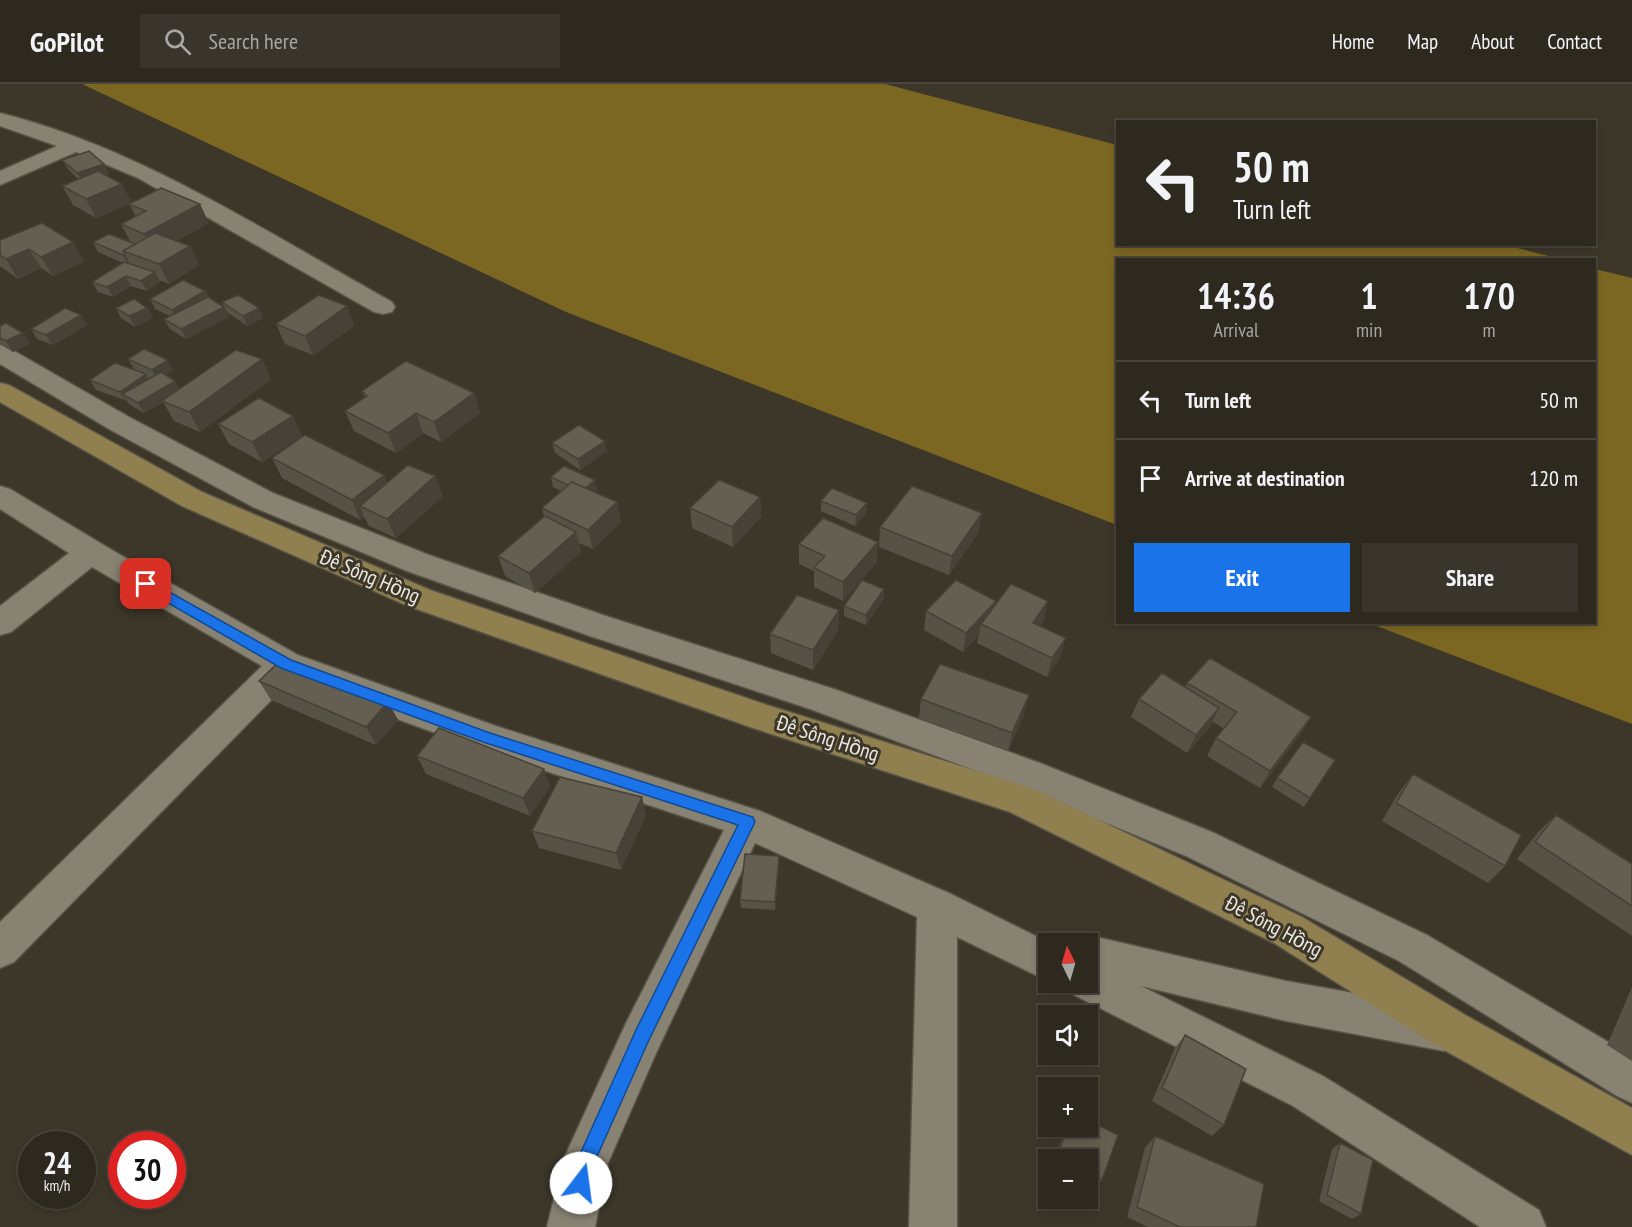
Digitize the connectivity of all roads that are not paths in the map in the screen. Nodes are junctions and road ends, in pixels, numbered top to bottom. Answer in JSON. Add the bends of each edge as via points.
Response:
{"nodes":[{"id":1,"x":0,"y":119,"type":"edge"},
{"id":2,"x":73,"y":146,"type":"junction"},
{"id":3,"x":0,"y":179,"type":"edge"},
{"id":4,"x":383,"y":307,"type":"dead end"},
{"id":5,"x":0,"y":352,"type":"edge"},
{"id":6,"x":0,"y":391,"type":"edge"},
{"id":7,"x":0,"y":496,"type":"edge"},
{"id":8,"x":90,"y":552,"type":"junction"},
{"id":9,"x":0,"y":623,"type":"edge"},
{"id":10,"x":286,"y":664,"type":"junction"},
{"id":11,"x":747,"y":822,"type":"junction"},
{"id":12,"x":937,"y":907,"type":"junction"},
{"id":13,"x":0,"y":949,"type":"edge"},
{"id":14,"x":1038,"y":953,"type":"edge"},
{"id":15,"x":1098,"y":956,"type":"edge"},
{"id":16,"x":1098,"y":986,"type":"edge"},
{"id":17,"x":1452,"y":1032,"type":"junction"},
{"id":18,"x":1632,"y":1081,"type":"edge"},
{"id":19,"x":1632,"y":1133,"type":"edge"},
{"id":20,"x":571,"y":1227,"type":"edge"},
{"id":21,"x":933,"y":1227,"type":"edge"},
{"id":22,"x":1522,"y":1227,"type":"edge"}],
"edges":[{"from":1,"to":2,"type":"street"},
{"from":2,"to":3,"type":"street"},
{"from":2,"to":4,"type":"street","via":[[145,174]]},
{"from":5,"to":18,"type":"street","via":[[119,423],[263,500],[429,567],[598,627],[822,699],[1027,774],[1199,844],[1413,948]]},
{"from":6,"to":17,"type":"main road","name":"Đê Sông Hồng","via":[[192,499],[419,598],[765,718],[1021,800],[1288,930]]},
{"from":7,"to":8,"type":"street"},
{"from":8,"to":9,"type":"street"},
{"from":8,"to":10,"type":"street"},
{"from":10,"to":11,"type":"street","via":[[488,738]]},
{"from":10,"to":13,"type":"street"},
{"from":11,"to":12,"type":"street"},
{"from":11,"to":20,"type":"street","via":[[642,1036],[586,1161]]},
{"from":12,"to":14,"type":"street"},
{"from":12,"to":21,"type":"street"},
{"from":15,"to":17,"type":"street","via":[[1286,1001]]},
{"from":16,"to":22,"type":"street","via":[[1308,1091]]},
{"from":17,"to":19,"type":"main road","name":"Đê Sông Hồng"}]}
